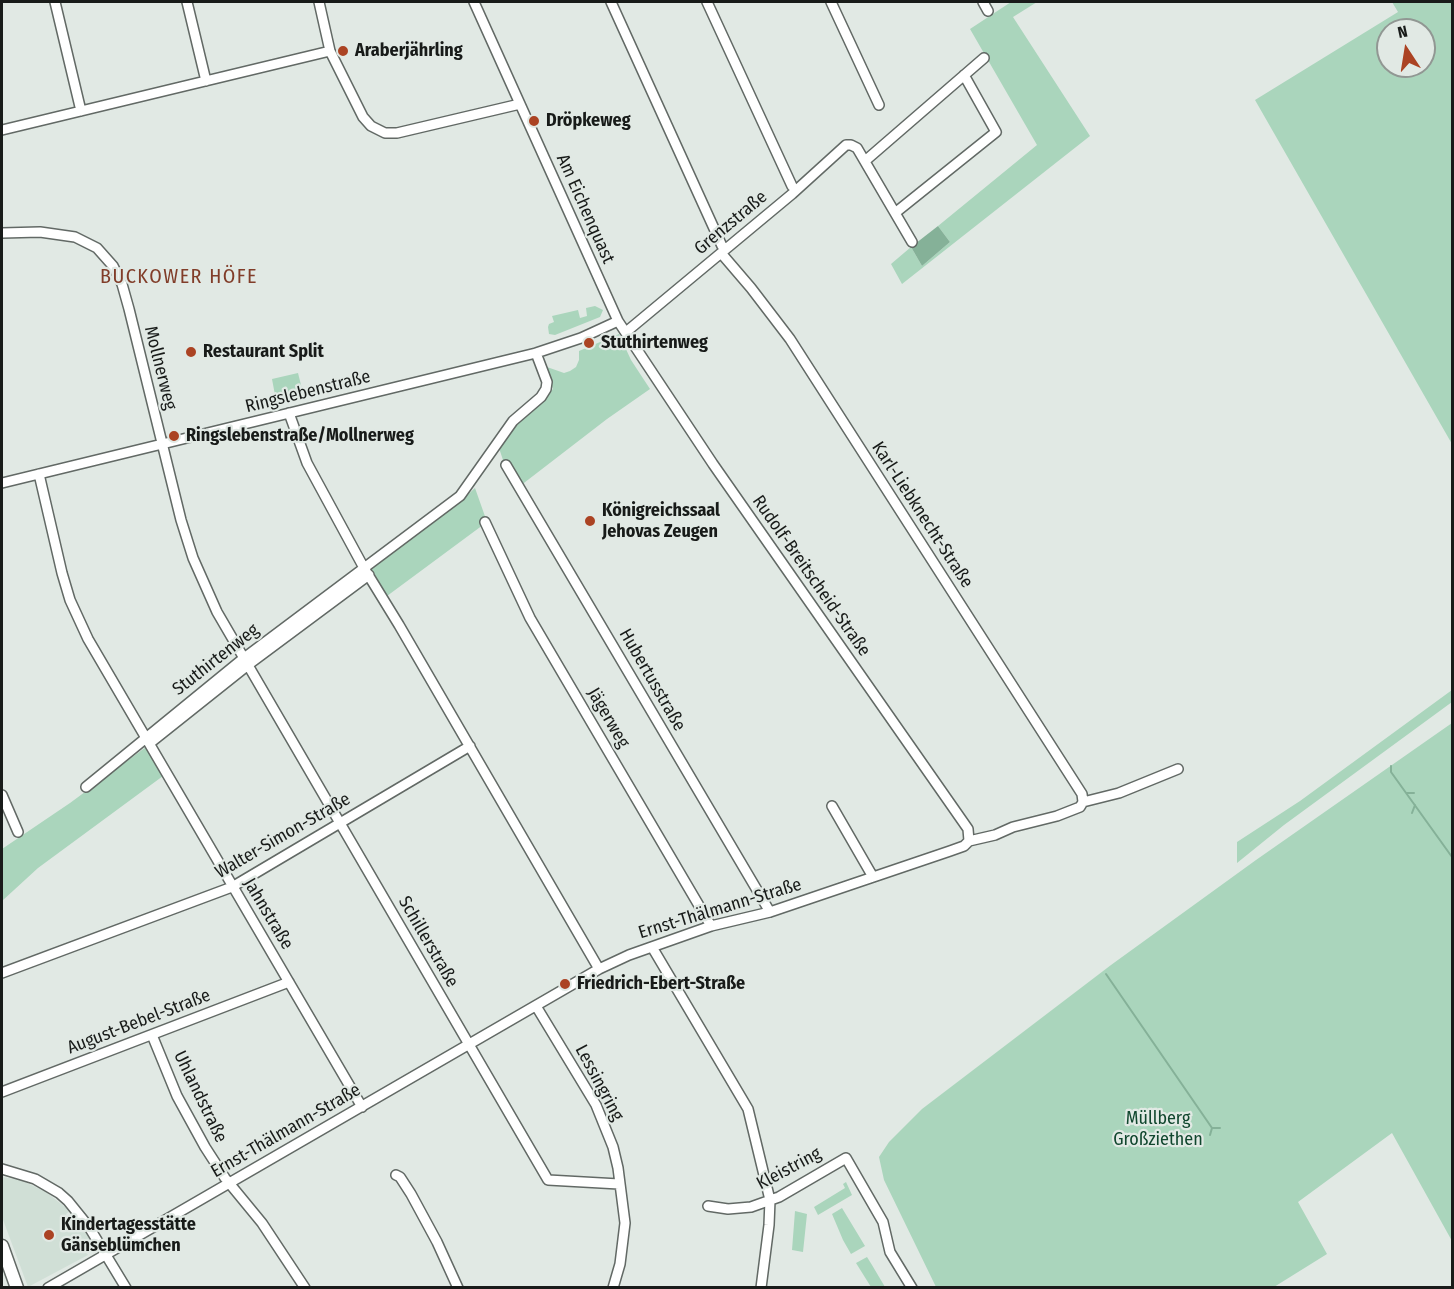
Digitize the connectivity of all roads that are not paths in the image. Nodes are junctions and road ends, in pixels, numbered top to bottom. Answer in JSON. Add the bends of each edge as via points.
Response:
{"nodes":[{"id":1,"x":55,"y":2,"type":"edge"},
{"id":2,"x":187,"y":2,"type":"edge"},
{"id":3,"x":319,"y":2,"type":"edge"},
{"id":4,"x":474,"y":2,"type":"edge"},
{"id":5,"x":611,"y":2,"type":"edge"},
{"id":6,"x":708,"y":2,"type":"edge"},
{"id":7,"x":831,"y":2,"type":"edge"},
{"id":8,"x":983,"y":2,"type":"edge"},
{"id":9,"x":988,"y":11,"type":"dead end"},
{"id":10,"x":330,"y":51,"type":"junction"},
{"id":11,"x":984,"y":58,"type":"dead end"},
{"id":12,"x":964,"y":75,"type":"junction"},
{"id":13,"x":206,"y":81,"type":"junction"},
{"id":14,"x":520,"y":104,"type":"junction"},
{"id":15,"x":879,"y":105,"type":"dead end"},
{"id":16,"x":81,"y":111,"type":"junction"},
{"id":17,"x":2,"y":130,"type":"edge"},
{"id":18,"x":865,"y":161,"type":"junction"},
{"id":19,"x":792,"y":186,"type":"dead end"},
{"id":20,"x":895,"y":213,"type":"junction"},
{"id":21,"x":2,"y":233,"type":"edge"},
{"id":22,"x":912,"y":242,"type":"dead end"},
{"id":23,"x":721,"y":250,"type":"junction"},
{"id":24,"x":618,"y":321,"type":"junction"},
{"id":25,"x":626,"y":331,"type":"junction"},
{"id":26,"x":536,"y":353,"type":"junction"},
{"id":27,"x":289,"y":413,"type":"junction"},
{"id":28,"x":162,"y":444,"type":"junction"},
{"id":29,"x":506,"y":465,"type":"dead end"},
{"id":30,"x":39,"y":474,"type":"junction"},
{"id":31,"x":2,"y":483,"type":"edge"},
{"id":32,"x":485,"y":522,"type":"dead end"},
{"id":33,"x":366,"y":571,"type":"junction"},
{"id":34,"x":246,"y":662,"type":"junction"},
{"id":35,"x":148,"y":740,"type":"junction"},
{"id":36,"x":470,"y":746,"type":"junction"},
{"id":37,"x":1178,"y":769,"type":"dead end"},
{"id":38,"x":86,"y":787,"type":"dead end"},
{"id":39,"x":2,"y":795,"type":"edge"},
{"id":40,"x":1083,"y":802,"type":"junction"},
{"id":41,"x":832,"y":806,"type":"dead end"},
{"id":42,"x":340,"y":823,"type":"junction"},
{"id":43,"x":18,"y":832,"type":"dead end"},
{"id":44,"x":969,"y":841,"type":"junction"},
{"id":45,"x":873,"y":877,"type":"junction"},
{"id":46,"x":232,"y":886,"type":"junction"},
{"id":47,"x":770,"y":912,"type":"junction"},
{"id":48,"x":711,"y":926,"type":"junction"},
{"id":49,"x":652,"y":947,"type":"junction"},
{"id":50,"x":599,"y":969,"type":"junction"},
{"id":51,"x":2,"y":974,"type":"edge"},
{"id":52,"x":289,"y":982,"type":"junction"},
{"id":53,"x":536,"y":1006,"type":"junction"},
{"id":54,"x":152,"y":1035,"type":"junction"},
{"id":55,"x":470,"y":1045,"type":"junction"},
{"id":56,"x":2,"y":1092,"type":"edge"},
{"id":57,"x":362,"y":1107,"type":"junction"},
{"id":58,"x":2,"y":1170,"type":"edge"},
{"id":59,"x":396,"y":1175,"type":"dead end"},
{"id":60,"x":229,"y":1182,"type":"junction"},
{"id":61,"x":620,"y":1184,"type":"junction"},
{"id":62,"x":770,"y":1200,"type":"junction"},
{"id":63,"x":708,"y":1206,"type":"dead end"},
{"id":64,"x":2,"y":1246,"type":"edge"},
{"id":65,"x":106,"y":1254,"type":"junction"},
{"id":66,"x":17,"y":1287,"type":"edge"},
{"id":67,"x":48,"y":1287,"type":"edge"},
{"id":68,"x":126,"y":1287,"type":"edge"},
{"id":69,"x":305,"y":1287,"type":"edge"},
{"id":70,"x":458,"y":1287,"type":"edge"},
{"id":71,"x":613,"y":1287,"type":"edge"},
{"id":72,"x":761,"y":1287,"type":"edge"},
{"id":73,"x":912,"y":1287,"type":"edge"}],
"edges":[{"from":1,"to":16,"type":"street"},
{"from":2,"to":13,"type":"street"},
{"from":3,"to":10,"type":"street"},
{"from":4,"to":14,"type":"street","name":"Am Eichenquast"},
{"from":5,"to":23,"type":"street","name":"Karl-Liebknecht-Straße"},
{"from":6,"to":19,"type":"street"},
{"from":7,"to":15,"type":"street"},
{"from":8,"to":9,"type":"street"},
{"from":10,"to":13,"type":"street"},
{"from":10,"to":14,"type":"street","via":[[363,117],[385,133],[397,134]]},
{"from":11,"to":12,"type":"street"},
{"from":12,"to":18,"type":"street"},
{"from":12,"to":20,"type":"street","via":[[996,132]]},
{"from":13,"to":16,"type":"street"},
{"from":14,"to":24,"type":"street","name":"Am Eichenquast"},
{"from":16,"to":17,"type":"street"},
{"from":18,"to":20,"type":"street"},
{"from":18,"to":23,"type":"street","name":"Grenzstraße","via":[[857,148],[842,148]]},
{"from":20,"to":22,"type":"street"},
{"from":21,"to":28,"type":"street","name":"Mollnerweg","via":[[40,232],[75,237],[93,244],[109,260],[125,294]]},
{"from":23,"to":25,"type":"street","name":"Grenzstraße"},
{"from":23,"to":40,"type":"street","name":"Karl-Liebknecht-Straße","via":[[790,339],[1065,766]]},
{"from":24,"to":25,"type":"street","name":"Am Eichenquast"},
{"from":24,"to":26,"type":"street","name":"Ringslebenstraße"},
{"from":25,"to":44,"type":"street","name":"Rudolf-Breitscheid-Straße","via":[[968,829]]},
{"from":26,"to":27,"type":"street","name":"Ringslebenstraße"},
{"from":26,"to":33,"type":"street","name":"Stuthirtenweg","via":[[547,382],[541,397],[513,421],[460,496]]},
{"from":27,"to":28,"type":"street","name":"Ringslebenstraße"},
{"from":27,"to":33,"type":"street","via":[[307,463]]},
{"from":28,"to":30,"type":"street","name":"Ringslebenstraße"},
{"from":28,"to":34,"type":"street","name":"Mollnerweg","via":[[193,558],[217,612]]},
{"from":29,"to":47,"type":"street","name":"Hubertusstraße"},
{"from":30,"to":31,"type":"street","name":"Ringslebenstraße"},
{"from":30,"to":35,"type":"street","name":"Jahnstraße","via":[[70,600],[88,639]]},
{"from":32,"to":48,"type":"street","name":"Jägerweg","via":[[531,618]]},
{"from":33,"to":34,"type":"street","name":"Stuthirtenweg"},
{"from":33,"to":36,"type":"street"},
{"from":34,"to":35,"type":"street","name":"Stuthirtenweg"},
{"from":34,"to":42,"type":"street","name":"Schillerstraße"},
{"from":35,"to":38,"type":"street","name":"Stuthirtenweg"},
{"from":35,"to":46,"type":"street","name":"Jahnstraße"},
{"from":36,"to":42,"type":"street","name":"Walter-Simon-Straße"},
{"from":36,"to":50,"type":"street"},
{"from":37,"to":40,"type":"street","name":"Ernst-Thälmann-Straße","via":[[1119,793]]},
{"from":39,"to":43,"type":"street"},
{"from":40,"to":44,"type":"street","name":"Ernst-Thälmann-Straße","via":[[1057,816]]},
{"from":41,"to":45,"type":"street"},
{"from":42,"to":46,"type":"street","name":"Walter-Simon-Straße"},
{"from":42,"to":55,"type":"street","name":"Schillerstraße"},
{"from":44,"to":45,"type":"street","name":"Ernst-Thälmann-Straße"},
{"from":45,"to":47,"type":"street","name":"Ernst-Thälmann-Straße"},
{"from":46,"to":51,"type":"street","name":"Walter-Simon-Straße"},
{"from":46,"to":52,"type":"street","name":"Jahnstraße"},
{"from":47,"to":48,"type":"street","name":"Ernst-Thälmann-Straße"},
{"from":48,"to":49,"type":"street","name":"Ernst-Thälmann-Straße"},
{"from":49,"to":50,"type":"street","name":"Ernst-Thälmann-Straße"},
{"from":49,"to":62,"type":"street","via":[[748,1109]]},
{"from":50,"to":53,"type":"street","name":"Ernst-Thälmann-Straße"},
{"from":52,"to":54,"type":"street","name":"August-Bebel-Straße"},
{"from":52,"to":57,"type":"street","name":"Jahnstraße"},
{"from":53,"to":55,"type":"street","name":"Ernst-Thälmann-Straße"},
{"from":53,"to":61,"type":"street","name":"Lessingring","via":[[596,1105],[614,1147]]},
{"from":54,"to":56,"type":"street","name":"August-Bebel-Straße"},
{"from":54,"to":60,"type":"street","name":"Uhlandstraße","via":[[189,1120]]},
{"from":55,"to":57,"type":"street","name":"Ernst-Thälmann-Straße"},
{"from":55,"to":61,"type":"street","name":"Schillerstraße","via":[[548,1180]]},
{"from":57,"to":60,"type":"street","name":"Ernst-Thälmann-Straße"},
{"from":58,"to":65,"type":"street","via":[[35,1179],[59,1193],[77,1210]]},
{"from":59,"to":70,"type":"street","via":[[416,1203]]},
{"from":60,"to":65,"type":"street","name":"Ernst-Thälmann-Straße"},
{"from":60,"to":69,"type":"street","name":"Uhlandstraße"},
{"from":61,"to":71,"type":"street","name":"Lessingring","via":[[623,1244]]},
{"from":62,"to":63,"type":"street","name":"Kleistring","via":[[751,1207]]},
{"from":62,"to":72,"type":"street"},
{"from":62,"to":73,"type":"street","name":"Kleistring","via":[[846,1158],[883,1222],[890,1252]]},
{"from":64,"to":66,"type":"main road"},
{"from":65,"to":67,"type":"street","name":"Ernst-Thälmann-Straße"},
{"from":65,"to":68,"type":"street"}]}
